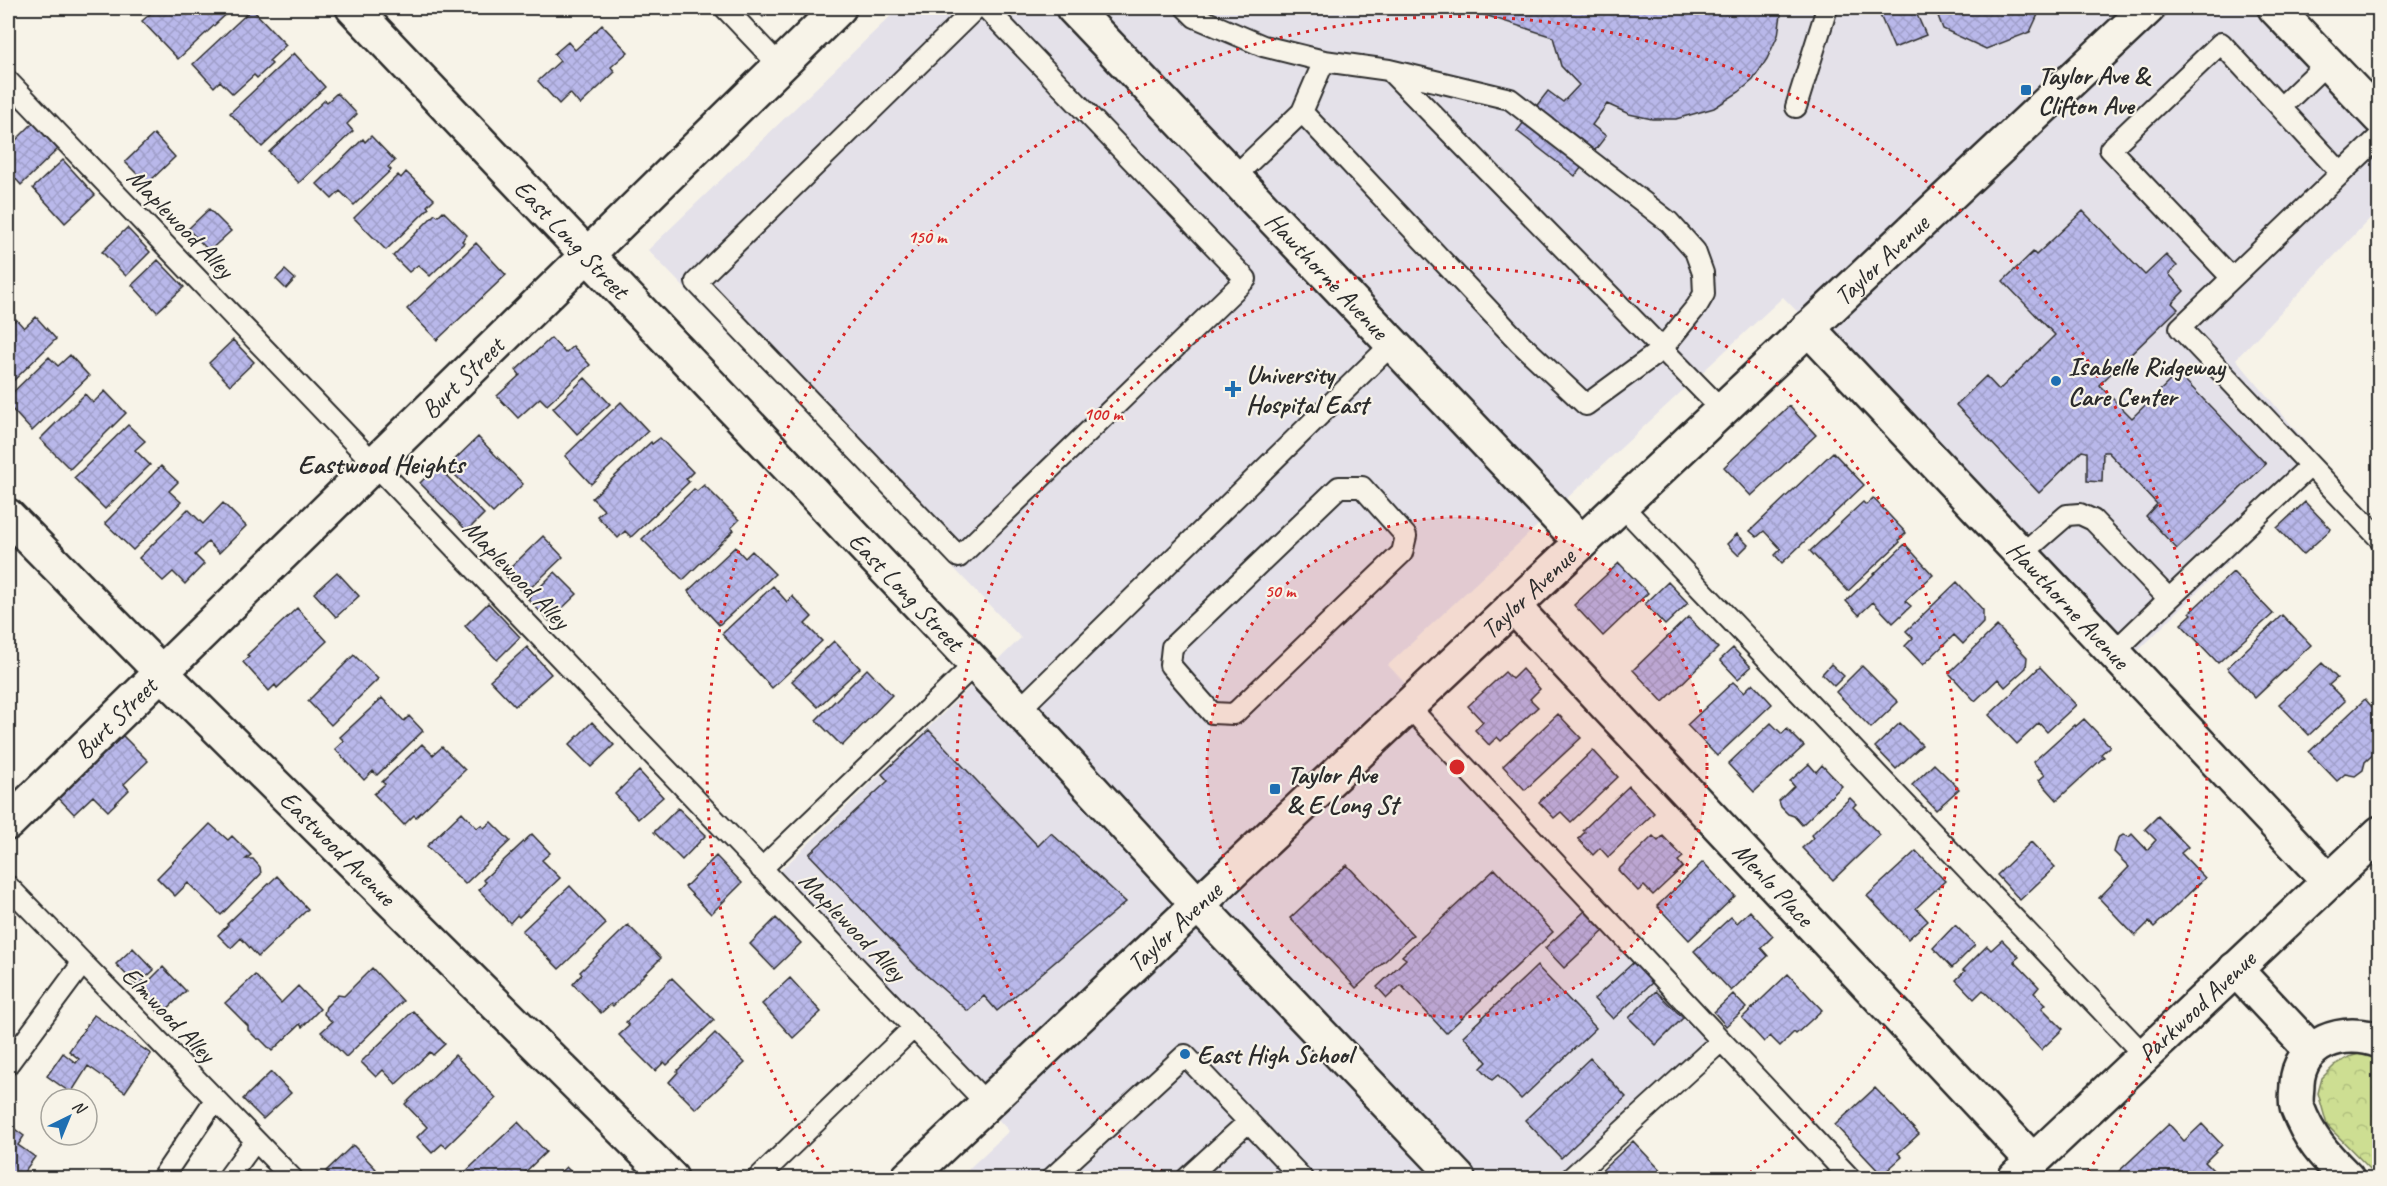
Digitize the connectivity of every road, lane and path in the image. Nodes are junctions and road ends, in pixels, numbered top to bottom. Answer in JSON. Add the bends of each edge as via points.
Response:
{"nodes":[{"id":1,"x":353,"y":8,"type":"edge"},
{"id":2,"x":725,"y":8,"type":"edge"},
{"id":3,"x":839,"y":8,"type":"edge"},
{"id":4,"x":976,"y":8,"type":"edge"},
{"id":5,"x":986,"y":8,"type":"edge"},
{"id":6,"x":1073,"y":8,"type":"edge"},
{"id":7,"x":1186,"y":8,"type":"edge"},
{"id":8,"x":1827,"y":8,"type":"edge"},
{"id":9,"x":2148,"y":8,"type":"edge"},
{"id":10,"x":2275,"y":8,"type":"edge"},
{"id":11,"x":1323,"y":61,"type":"junction"},
{"id":12,"x":2327,"y":63,"type":"junction"},
{"id":13,"x":780,"y":66,"type":"junction"},
{"id":14,"x":1389,"y":70,"type":"junction"},
{"id":15,"x":8,"y":81,"type":"edge"},
{"id":16,"x":1796,"y":106,"type":"dead end"},
{"id":17,"x":2281,"y":107,"type":"junction"},
{"id":18,"x":1302,"y":112,"type":"junction"},
{"id":19,"x":2379,"y":118,"type":"edge"},
{"id":20,"x":2379,"y":136,"type":"edge"},
{"id":21,"x":2341,"y":173,"type":"junction"},
{"id":22,"x":1234,"y":177,"type":"junction"},
{"id":23,"x":588,"y":254,"type":"junction"},
{"id":24,"x":2232,"y":278,"type":"junction"},
{"id":25,"x":1808,"y":328,"type":"junction"},
{"id":26,"x":1392,"y":344,"type":"junction"},
{"id":27,"x":1661,"y":350,"type":"junction"},
{"id":28,"x":1722,"y":410,"type":"junction"},
{"id":29,"x":374,"y":464,"type":"junction"},
{"id":30,"x":2310,"y":466,"type":"junction"},
{"id":31,"x":1621,"y":505,"type":"junction"},
{"id":32,"x":8,"y":516,"type":"edge"},
{"id":33,"x":2379,"y":539,"type":"edge"},
{"id":34,"x":1581,"y":542,"type":"junction"},
{"id":35,"x":2022,"y":554,"type":"junction"},
{"id":36,"x":1256,"y":565,"type":"joint"},
{"id":37,"x":2169,"y":599,"type":"junction"},
{"id":38,"x":1513,"y":606,"type":"junction"},
{"id":39,"x":2115,"y":651,"type":"junction"},
{"id":40,"x":975,"y":664,"type":"junction"},
{"id":41,"x":161,"y":672,"type":"junction"},
{"id":42,"x":1408,"y":706,"type":"junction"},
{"id":43,"x":1019,"y":710,"type":"junction"},
{"id":44,"x":8,"y":823,"type":"edge"},
{"id":45,"x":2379,"y":833,"type":"edge"},
{"id":46,"x":761,"y":869,"type":"junction"},
{"id":47,"x":2328,"y":880,"type":"junction"},
{"id":48,"x":8,"y":886,"type":"edge"},
{"id":49,"x":1197,"y":904,"type":"junction"},
{"id":50,"x":82,"y":964,"type":"junction"},
{"id":51,"x":2235,"y":969,"type":"junction"},
{"id":52,"x":913,"y":1028,"type":"junction"},
{"id":53,"x":1721,"y":1041,"type":"junction"},
{"id":54,"x":2379,"y":1041,"type":"edge"},
{"id":55,"x":2310,"y":1049,"type":"junction"},
{"id":56,"x":2144,"y":1055,"type":"junction"},
{"id":57,"x":8,"y":1064,"type":"edge"},
{"id":58,"x":215,"y":1100,"type":"junction"},
{"id":59,"x":988,"y":1105,"type":"junction"},
{"id":60,"x":1248,"y":1122,"type":"junction"},
{"id":61,"x":255,"y":1141,"type":"junction"},
{"id":62,"x":2024,"y":1170,"type":"edge"},
{"id":63,"x":162,"y":1179,"type":"edge"},
{"id":64,"x":228,"y":1179,"type":"edge"},
{"id":65,"x":292,"y":1179,"type":"edge"},
{"id":66,"x":671,"y":1179,"type":"edge"},
{"id":67,"x":758,"y":1179,"type":"edge"},
{"id":68,"x":908,"y":1179,"type":"edge"},
{"id":69,"x":1052,"y":1179,"type":"edge"},
{"id":70,"x":1187,"y":1179,"type":"edge"},
{"id":71,"x":1302,"y":1179,"type":"edge"},
{"id":72,"x":1458,"y":1179,"type":"edge"},
{"id":73,"x":1571,"y":1179,"type":"edge"},
{"id":74,"x":1850,"y":1179,"type":"edge"},
{"id":75,"x":2347,"y":1179,"type":"edge"}],
"edges":[{"from":1,"to":23,"type":"street","name":"East Long Street"},
{"from":2,"to":13,"type":"lane"},
{"from":3,"to":13,"type":"street","name":"Burt Street"},
{"from":4,"to":5,"type":"lane","via":[[696,282],[959,557],[1246,279]]},
{"from":6,"to":22,"type":"street","name":"Hawthorne Avenue"},
{"from":7,"to":11,"type":"lane","via":[[1195,17],[1263,46]]},
{"from":8,"to":16,"type":"lane"},
{"from":9,"to":25,"type":"street","name":"Taylor Avenue"},
{"from":10,"to":12,"type":"street"},
{"from":11,"to":14,"type":"lane"},
{"from":11,"to":18,"type":"lane"},
{"from":12,"to":17,"type":"lane"},
{"from":12,"to":19,"type":"street"},
{"from":13,"to":23,"type":"street","name":"Burt Street"},
{"from":14,"to":27,"type":"lane"},
{"from":14,"to":27,"type":"lane","via":[[1510,99],[1684,236],[1704,273],[1704,294]]},
{"from":15,"to":29,"type":"lane","name":"Maplewood Alley"},
{"from":17,"to":21,"type":"lane"},
{"from":17,"to":24,"type":"lane","via":[[2221,43],[2110,149]]},
{"from":18,"to":22,"type":"lane"},
{"from":18,"to":27,"type":"lane","via":[[1519,342],[1586,405]]},
{"from":20,"to":21,"type":"lane"},
{"from":21,"to":24,"type":"lane"},
{"from":22,"to":26,"type":"street","name":"Hawthorne Avenue"},
{"from":23,"to":29,"type":"street","name":"Burt Street"},
{"from":23,"to":40,"type":"street","name":"East Long Street"},
{"from":24,"to":30,"type":"lane","via":[[2180,328]]},
{"from":25,"to":28,"type":"street","name":"Taylor Avenue"},
{"from":25,"to":35,"type":"street","name":"Hawthorne Avenue"},
{"from":26,"to":34,"type":"street","name":"Hawthorne Avenue"},
{"from":26,"to":43,"type":"lane"},
{"from":27,"to":28,"type":"lane"},
{"from":28,"to":31,"type":"street","name":"Taylor Avenue"},
{"from":29,"to":41,"type":"street","name":"Burt Street"},
{"from":29,"to":46,"type":"lane","name":"Maplewood Alley"},
{"from":30,"to":33,"type":"lane"},
{"from":30,"to":37,"type":"lane"},
{"from":31,"to":34,"type":"street","name":"Taylor Avenue"},
{"from":31,"to":56,"type":"lane"},
{"from":32,"to":41,"type":"street","name":"Eastwood Avenue"},
{"from":34,"to":38,"type":"street","name":"Taylor Avenue"},
{"from":35,"to":37,"type":"lane","via":[[2067,515],[2080,514],[2093,520]]},
{"from":35,"to":39,"type":"street","name":"Hawthorne Avenue"},
{"from":36,"to":36,"type":"lane","via":[[1339,487],[1362,487],[1406,536],[1402,553],[1234,714],[1212,713],[1170,665],[1172,647]]},
{"from":37,"to":39,"type":"lane"},
{"from":38,"to":42,"type":"street","name":"Taylor Avenue"},
{"from":38,"to":62,"type":"street","name":"Menlo Place"},
{"from":39,"to":47,"type":"street","name":"Hawthorne Avenue"},
{"from":40,"to":43,"type":"street","name":"East Long Street"},
{"from":40,"to":46,"type":"lane"},
{"from":41,"to":44,"type":"street","name":"Burt Street"},
{"from":41,"to":66,"type":"street","name":"Eastwood Avenue"},
{"from":42,"to":49,"type":"street","name":"Taylor Avenue"},
{"from":42,"to":53,"type":"lane"},
{"from":43,"to":49,"type":"street","name":"East Long Street"},
{"from":45,"to":47,"type":"street","name":"Parkwood Avenue"},
{"from":46,"to":52,"type":"lane","name":"Maplewood Alley"},
{"from":47,"to":51,"type":"street","name":"Parkwood Avenue"},
{"from":48,"to":50,"type":"lane","name":"Elmwood Alley"},
{"from":49,"to":59,"type":"street","name":"Taylor Avenue"},
{"from":49,"to":72,"type":"street","name":"East Long Street"},
{"from":50,"to":57,"type":"lane"},
{"from":50,"to":58,"type":"lane","name":"Elmwood Alley"},
{"from":51,"to":55,"type":"street"},
{"from":51,"to":56,"type":"street","name":"Parkwood Avenue"},
{"from":52,"to":59,"type":"lane","name":"Maplewood Alley"},
{"from":52,"to":67,"type":"lane"},
{"from":53,"to":73,"type":"lane"},
{"from":53,"to":74,"type":"lane"},
{"from":54,"to":55,"type":"street","via":[[2337,1036]]},
{"from":55,"to":75,"type":"street","via":[[2297,1072],[2296,1105],[2315,1145]]},
{"from":56,"to":62,"type":"street","name":"Parkwood Avenue"},
{"from":58,"to":61,"type":"lane","name":"Elmwood Alley"},
{"from":58,"to":63,"type":"lane"},
{"from":59,"to":68,"type":"street","name":"Taylor Avenue"},
{"from":60,"to":69,"type":"lane","via":[[1185,1055]]},
{"from":60,"to":70,"type":"lane"},
{"from":60,"to":71,"type":"lane"},
{"from":61,"to":64,"type":"lane"},
{"from":61,"to":65,"type":"lane","name":"Elmwood Alley"}]}
